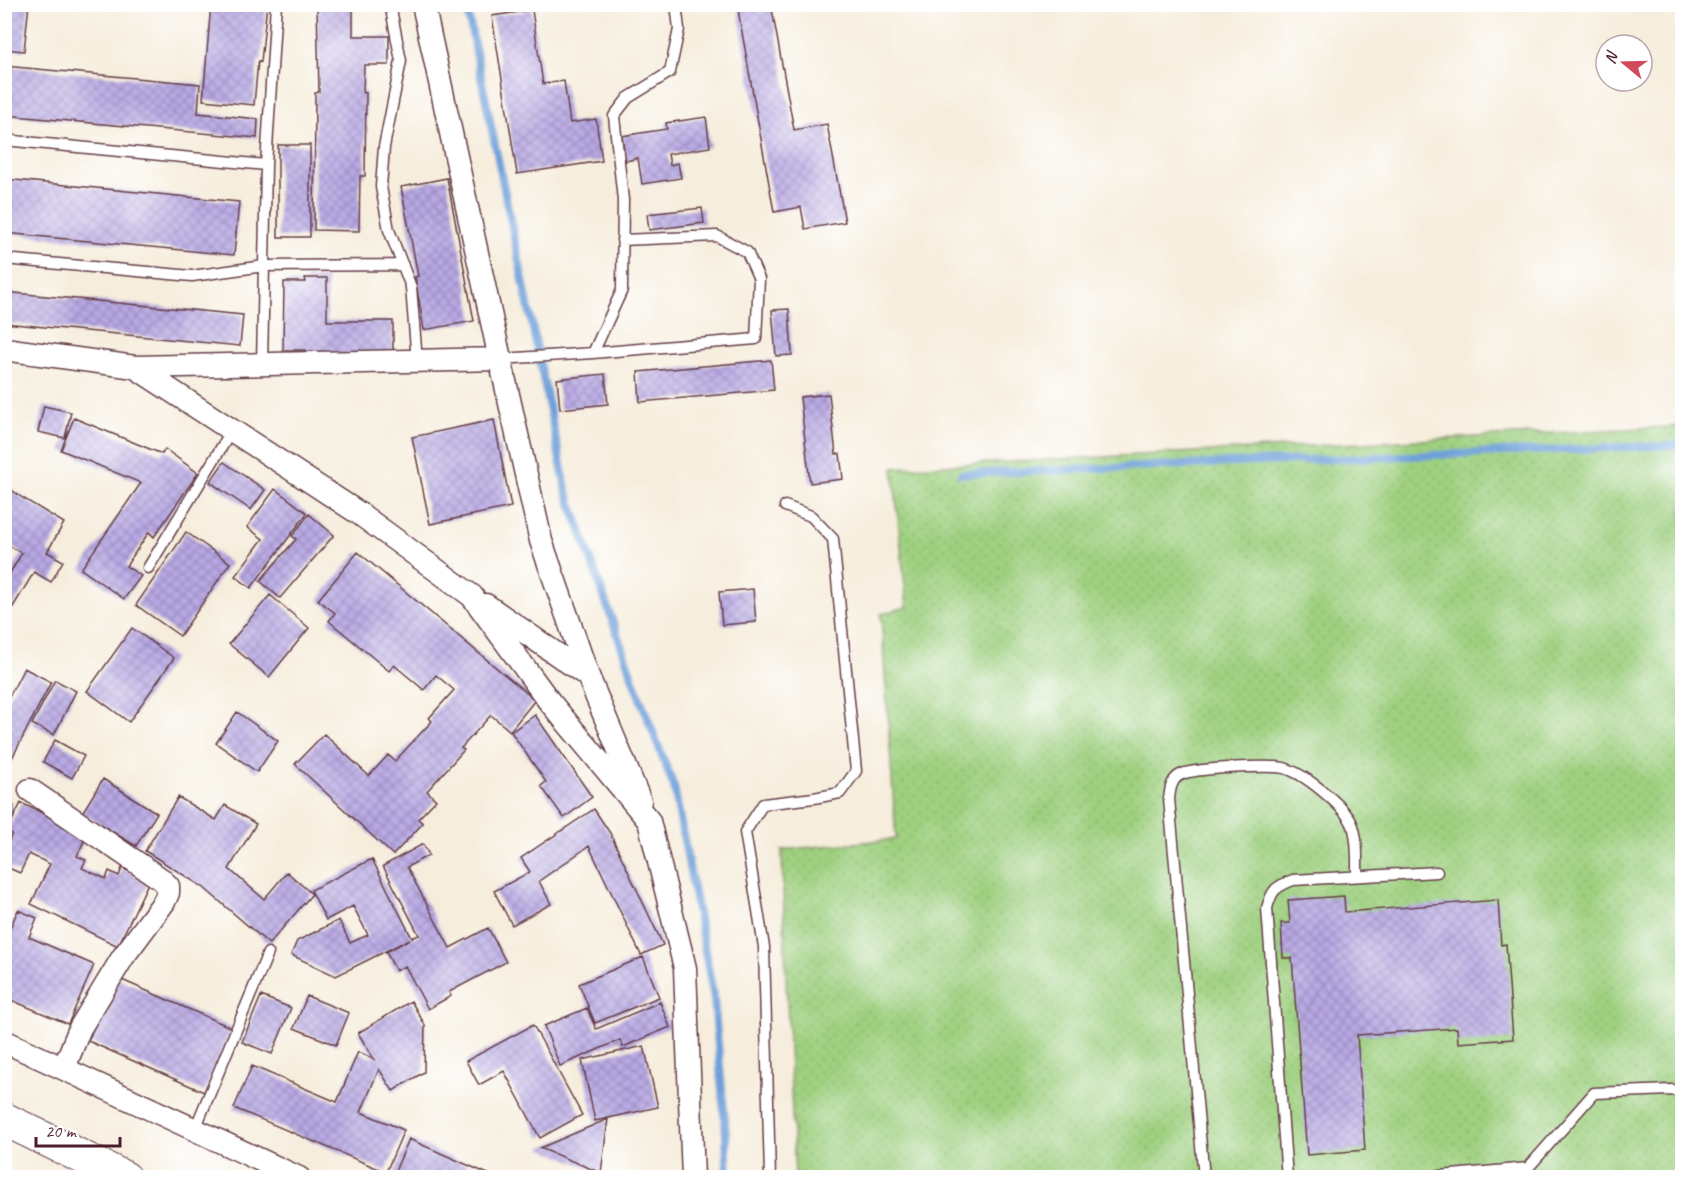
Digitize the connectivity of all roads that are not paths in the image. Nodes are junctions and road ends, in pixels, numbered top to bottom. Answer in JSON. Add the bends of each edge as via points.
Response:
{"nodes":[{"id":1,"x":276,"y":4,"type":"edge"},
{"id":2,"x":390,"y":4,"type":"edge"},
{"id":3,"x":423,"y":4,"type":"edge"},
{"id":4,"x":676,"y":4,"type":"edge"},
{"id":5,"x":4,"y":140,"type":"edge"},
{"id":6,"x":266,"y":165,"type":"junction"},
{"id":7,"x":622,"y":240,"type":"junction"},
{"id":8,"x":4,"y":259,"type":"edge"},
{"id":9,"x":264,"y":266,"type":"junction"},
{"id":10,"x":403,"y":266,"type":"junction"},
{"id":11,"x":4,"y":349,"type":"edge"},
{"id":12,"x":593,"y":353,"type":"junction"},
{"id":13,"x":500,"y":360,"type":"junction"},
{"id":14,"x":417,"y":362,"type":"junction"},
{"id":15,"x":262,"y":365,"type":"junction"},
{"id":16,"x":135,"y":367,"type":"junction"},
{"id":17,"x":232,"y":430,"type":"junction"},
{"id":18,"x":785,"y":506,"type":"dead end"},
{"id":19,"x":148,"y":568,"type":"dead end"},
{"id":20,"x":472,"y":596,"type":"junction"},
{"id":21,"x":588,"y":676,"type":"junction"},
{"id":22,"x":30,"y":790,"type":"dead end"},
{"id":23,"x":649,"y":821,"type":"junction"},
{"id":24,"x":1437,"y":872,"type":"dead end"},
{"id":25,"x":1358,"y":876,"type":"junction"},
{"id":26,"x":268,"y":953,"type":"dead end"},
{"id":27,"x":4,"y":1041,"type":"edge"},
{"id":28,"x":64,"y":1068,"type":"junction"},
{"id":29,"x":1683,"y":1091,"type":"edge"},
{"id":30,"x":4,"y":1119,"type":"edge"},
{"id":31,"x":195,"y":1129,"type":"junction"},
{"id":32,"x":125,"y":1178,"type":"edge"},
{"id":33,"x":299,"y":1178,"type":"edge"},
{"id":34,"x":693,"y":1178,"type":"edge"},
{"id":35,"x":770,"y":1178,"type":"edge"},
{"id":36,"x":1204,"y":1178,"type":"edge"},
{"id":37,"x":1287,"y":1178,"type":"edge"},
{"id":38,"x":1419,"y":1178,"type":"edge"}],
"edges":[{"from":1,"to":6,"type":"lane"},
{"from":2,"to":10,"type":"lane","via":[[401,61],[384,147],[381,187],[389,230]]},
{"from":3,"to":13,"type":"street"},
{"from":4,"to":7,"type":"lane","via":[[680,29],[670,72],[628,98],[614,116],[623,200]]},
{"from":5,"to":6,"type":"lane"},
{"from":6,"to":9,"type":"lane"},
{"from":7,"to":12,"type":"lane","via":[[622,290]]},
{"from":7,"to":12,"type":"lane","via":[[717,236],[747,252],[759,279],[756,339]]},
{"from":8,"to":9,"type":"lane","via":[[192,276]]},
{"from":9,"to":10,"type":"lane"},
{"from":9,"to":15,"type":"lane"},
{"from":10,"to":14,"type":"lane","via":[[411,287]]},
{"from":11,"to":16,"type":"street"},
{"from":12,"to":13,"type":"lane"},
{"from":13,"to":14,"type":"street"},
{"from":13,"to":21,"type":"street","via":[[541,541]]},
{"from":14,"to":15,"type":"street"},
{"from":15,"to":16,"type":"street"},
{"from":16,"to":17,"type":"street"},
{"from":17,"to":19,"type":"lane"},
{"from":17,"to":20,"type":"street","via":[[360,514]]},
{"from":18,"to":35,"type":"lane","via":[[811,516],[833,539],[856,771],[840,793],[763,804],[745,832],[764,947]]},
{"from":20,"to":21,"type":"street"},
{"from":20,"to":23,"type":"street","via":[[549,701]]},
{"from":21,"to":23,"type":"street"},
{"from":22,"to":28,"type":"street","via":[[168,886],[164,902],[123,957],[80,1028]]},
{"from":23,"to":34,"type":"street","via":[[685,968]]},
{"from":24,"to":25,"type":"lane"},
{"from":25,"to":36,"type":"lane","via":[[1353,827],[1347,815],[1296,773],[1268,766],[1193,771],[1179,775],[1171,785],[1169,799]]},
{"from":25,"to":37,"type":"lane","via":[[1293,880],[1279,885],[1271,894],[1268,908]]},
{"from":26,"to":31,"type":"lane"},
{"from":27,"to":28,"type":"street"},
{"from":28,"to":31,"type":"street"},
{"from":29,"to":38,"type":"lane","via":[[1594,1093],[1528,1167]]},
{"from":30,"to":32,"type":"highway"},
{"from":31,"to":33,"type":"street"}]}
